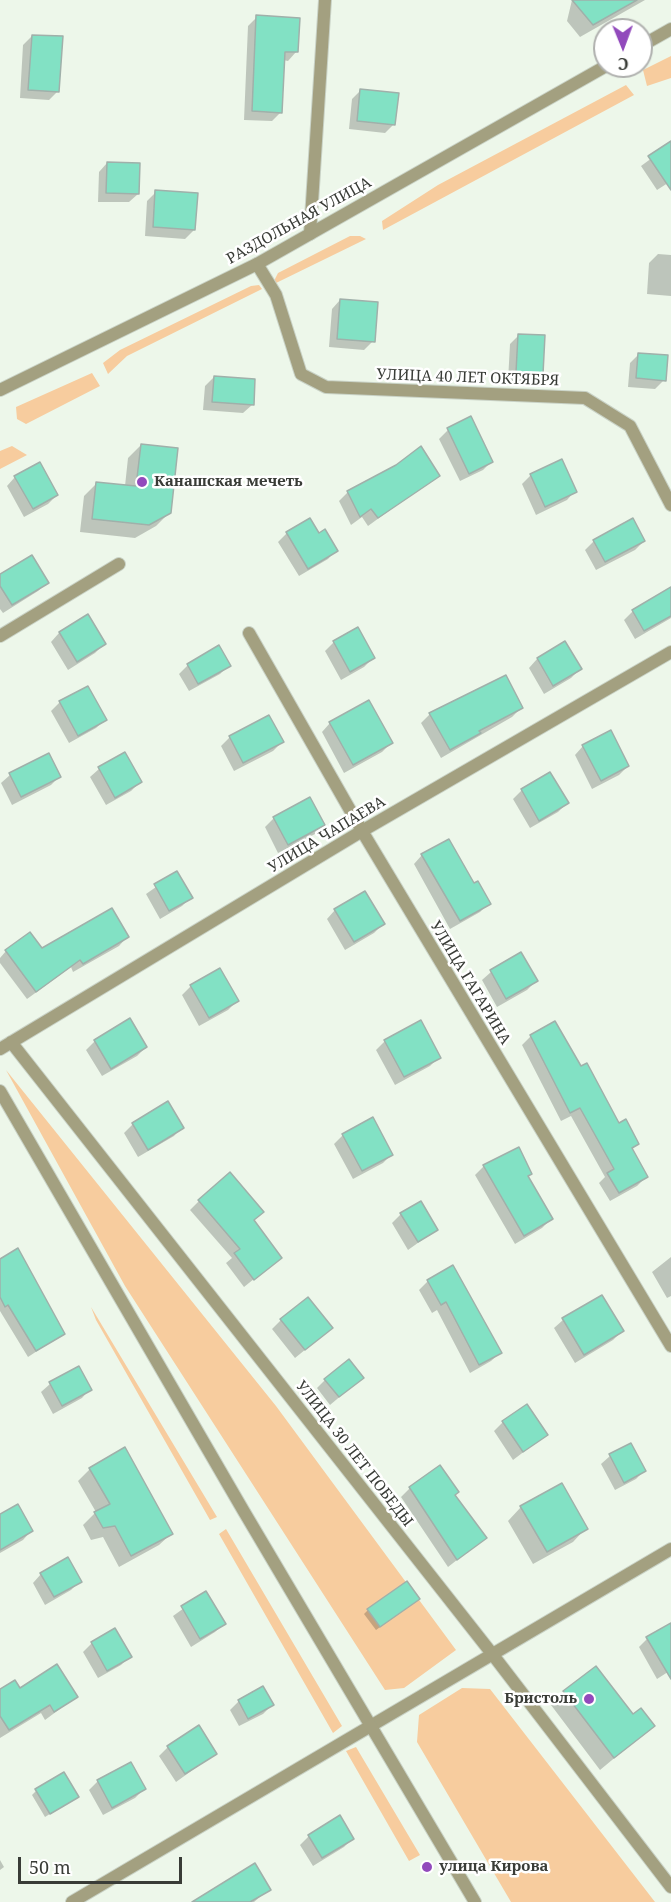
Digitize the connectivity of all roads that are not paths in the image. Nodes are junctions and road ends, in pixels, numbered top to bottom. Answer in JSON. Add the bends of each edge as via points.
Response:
{"nodes":[{"id":1,"x":325,"y":0,"type":"edge"},
{"id":2,"x":671,"y":28,"type":"edge"},
{"id":3,"x":653,"y":39,"type":"edge"},
{"id":4,"x":593,"y":73,"type":"edge"},
{"id":5,"x":310,"y":234,"type":"junction"},
{"id":6,"x":257,"y":264,"type":"junction"},
{"id":7,"x":0,"y":390,"type":"edge"},
{"id":8,"x":671,"y":505,"type":"edge"},
{"id":9,"x":119,"y":564,"type":"dead end"},
{"id":10,"x":249,"y":633,"type":"dead end"},
{"id":11,"x":0,"y":636,"type":"edge"},
{"id":12,"x":671,"y":652,"type":"edge"},
{"id":13,"x":362,"y":831,"type":"junction"},
{"id":14,"x":5,"y":1045,"type":"edge"},
{"id":15,"x":0,"y":1091,"type":"edge"},
{"id":16,"x":671,"y":1346,"type":"edge"},
{"id":17,"x":671,"y":1549,"type":"edge"},
{"id":18,"x":493,"y":1655,"type":"junction"},
{"id":19,"x":371,"y":1726,"type":"junction"},
{"id":20,"x":671,"y":1887,"type":"edge"},
{"id":21,"x":72,"y":1902,"type":"edge"},
{"id":22,"x":475,"y":1902,"type":"edge"}],
"edges":[{"from":1,"to":5,"type":"street"},
{"from":2,"to":3,"type":"street"},
{"from":4,"to":5,"type":"street","name":"РАЗДОЛЬНАЯ УЛИЦА"},
{"from":5,"to":6,"type":"street","name":"РАЗДОЛЬНАЯ УЛИЦА"},
{"from":6,"to":7,"type":"street","name":"РАЗДОЛЬНАЯ УЛИЦА"},
{"from":6,"to":8,"type":"street","name":"УЛИЦА 40 ЛЕТ ОКТЯБРЯ","via":[[276,295],[301,374],[326,387],[585,398],[630,426]]},
{"from":9,"to":11,"type":"street"},
{"from":10,"to":13,"type":"street","name":"УЛИЦА ГАГАРИНА"},
{"from":12,"to":13,"type":"street","name":"УЛИЦА ЧАПАЕВА"},
{"from":13,"to":14,"type":"street","name":"УЛИЦА ЧАПАЕВА"},
{"from":13,"to":16,"type":"street","name":"УЛИЦА ГАГАРИНА"},
{"from":14,"to":18,"type":"street","name":"УЛИЦА 30 ЛЕТ ПОБЕДЫ"},
{"from":15,"to":19,"type":"street"},
{"from":17,"to":18,"type":"street"},
{"from":18,"to":19,"type":"street"},
{"from":18,"to":20,"type":"street","name":"УЛИЦА 30 ЛЕТ ПОБЕДЫ"},
{"from":19,"to":21,"type":"street"},
{"from":19,"to":22,"type":"street"}]}
